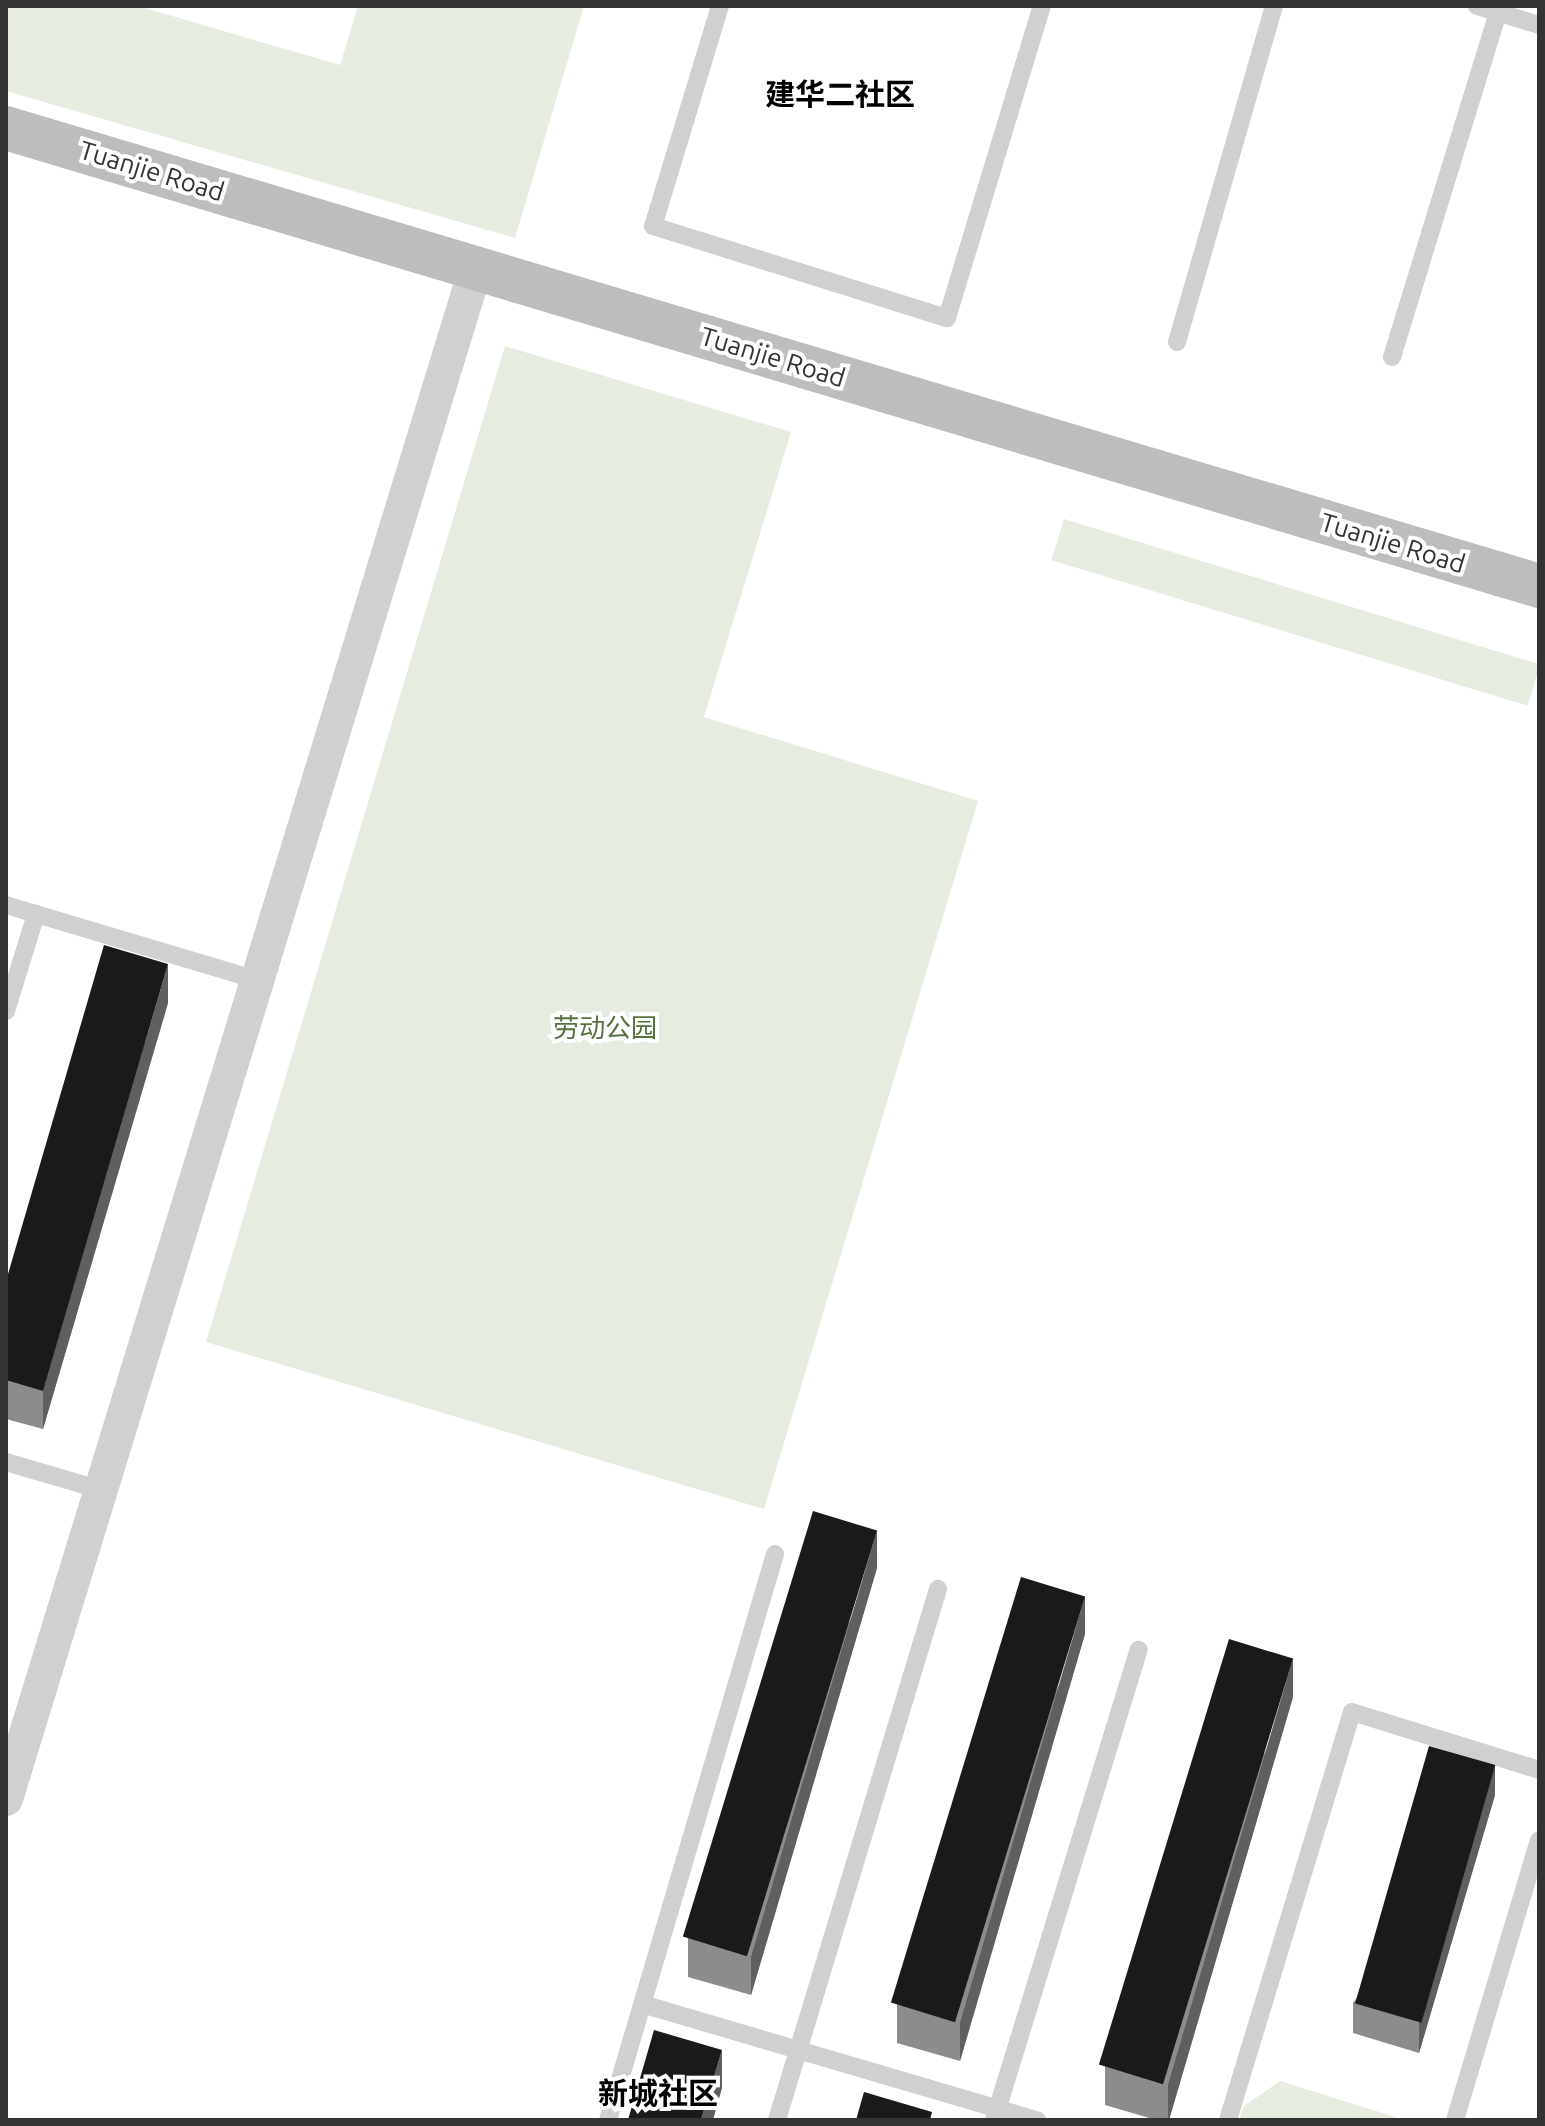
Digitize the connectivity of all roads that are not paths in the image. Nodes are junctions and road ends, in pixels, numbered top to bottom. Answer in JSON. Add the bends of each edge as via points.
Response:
{"nodes":[{"id":1,"x":720,"y":6,"type":"edge"},
{"id":2,"x":1042,"y":6,"type":"edge"},
{"id":3,"x":1274,"y":6,"type":"edge"},
{"id":4,"x":1477,"y":6,"type":"edge"},
{"id":5,"x":1498,"y":12,"type":"junction"},
{"id":6,"x":1539,"y":25,"type":"edge"},
{"id":7,"x":6,"y":128,"type":"edge"},
{"id":8,"x":476,"y":267,"type":"junction"},
{"id":9,"x":1177,"y":342,"type":"dead end"},
{"id":10,"x":1392,"y":357,"type":"dead end"},
{"id":11,"x":1539,"y":586,"type":"edge"},
{"id":12,"x":6,"y":905,"type":"edge"},
{"id":13,"x":36,"y":914,"type":"junction"},
{"id":14,"x":257,"y":980,"type":"junction"},
{"id":15,"x":6,"y":1011,"type":"edge"},
{"id":16,"x":6,"y":1462,"type":"edge"},
{"id":17,"x":101,"y":1490,"type":"junction"},
{"id":18,"x":775,"y":1554,"type":"dead end"},
{"id":19,"x":938,"y":1589,"type":"dead end"},
{"id":20,"x":1139,"y":1650,"type":"dead end"},
{"id":21,"x":1539,"y":1770,"type":"edge"},
{"id":22,"x":6,"y":1799,"type":"edge"},
{"id":23,"x":1539,"y":1840,"type":"edge"},
{"id":24,"x":642,"y":2004,"type":"junction"},
{"id":25,"x":798,"y":2050,"type":"junction"},
{"id":26,"x":996,"y":2114,"type":"edge"},
{"id":27,"x":608,"y":2120,"type":"edge"},
{"id":28,"x":777,"y":2120,"type":"edge"},
{"id":29,"x":1037,"y":2120,"type":"edge"},
{"id":30,"x":1228,"y":2120,"type":"edge"},
{"id":31,"x":1455,"y":2120,"type":"edge"}],
"edges":[{"from":1,"to":2,"type":"lane","via":[[653,226],[947,318]]},
{"from":3,"to":9,"type":"lane"},
{"from":4,"to":5,"type":"lane"},
{"from":5,"to":6,"type":"lane"},
{"from":5,"to":10,"type":"lane"},
{"from":7,"to":8,"type":"street","name":"Tuanjie Road"},
{"from":8,"to":11,"type":"street","name":"Tuanjie Road"},
{"from":8,"to":14,"type":"street"},
{"from":12,"to":13,"type":"lane"},
{"from":13,"to":14,"type":"lane"},
{"from":13,"to":15,"type":"lane"},
{"from":14,"to":17,"type":"street"},
{"from":16,"to":17,"type":"lane"},
{"from":17,"to":22,"type":"street"},
{"from":18,"to":24,"type":"lane"},
{"from":19,"to":25,"type":"lane"},
{"from":20,"to":26,"type":"lane"},
{"from":21,"to":30,"type":"lane","via":[[1352,1712]]},
{"from":23,"to":31,"type":"lane"},
{"from":24,"to":25,"type":"lane"},
{"from":24,"to":27,"type":"lane"},
{"from":25,"to":26,"type":"lane"},
{"from":25,"to":28,"type":"lane"},
{"from":26,"to":29,"type":"lane"}]}
